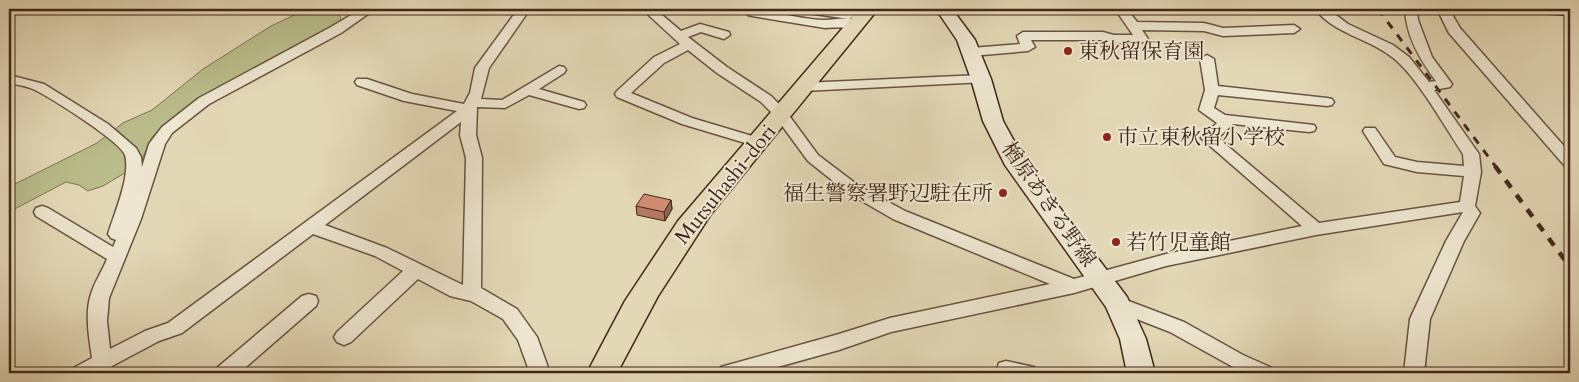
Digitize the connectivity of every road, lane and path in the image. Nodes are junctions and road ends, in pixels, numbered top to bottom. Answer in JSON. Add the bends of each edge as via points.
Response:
{"nodes":[{"id":1,"x":370,"y":9,"type":"edge"},
{"id":2,"x":524,"y":9,"type":"edge"},
{"id":3,"x":648,"y":9,"type":"edge"},
{"id":4,"x":808,"y":9,"type":"edge"},
{"id":5,"x":944,"y":9,"type":"edge"},
{"id":6,"x":1121,"y":9,"type":"edge"},
{"id":7,"x":1321,"y":9,"type":"edge"},
{"id":8,"x":1411,"y":9,"type":"edge"},
{"id":9,"x":1443,"y":9,"type":"edge"},
{"id":10,"x":1539,"y":9,"type":"edge"},
{"id":11,"x":1570,"y":11,"type":"edge"},
{"id":12,"x":752,"y":12,"type":"dead end"},
{"id":13,"x":862,"y":17,"type":"edge"},
{"id":14,"x":1133,"y":26,"type":"junction"},
{"id":15,"x":1294,"y":29,"type":"dead end"},
{"id":16,"x":724,"y":35,"type":"dead end"},
{"id":17,"x":683,"y":40,"type":"junction"},
{"id":18,"x":971,"y":52,"type":"junction"},
{"id":19,"x":1207,"y":58,"type":"dead end"},
{"id":20,"x":559,"y":70,"type":"dead end"},
{"id":21,"x":9,"y":79,"type":"edge"},
{"id":22,"x":981,"y":79,"type":"junction"},
{"id":23,"x":362,"y":82,"type":"dead end"},
{"id":24,"x":803,"y":86,"type":"junction"},
{"id":25,"x":1424,"y":88,"type":"junction"},
{"id":26,"x":527,"y":90,"type":"junction"},
{"id":27,"x":1212,"y":90,"type":"junction"},
{"id":28,"x":1327,"y":102,"type":"dead end"},
{"id":29,"x":579,"y":105,"type":"dead end"},
{"id":30,"x":471,"y":106,"type":"junction"},
{"id":31,"x":782,"y":113,"type":"junction"},
{"id":32,"x":1223,"y":120,"type":"junction"},
{"id":33,"x":1309,"y":128,"type":"dead end"},
{"id":34,"x":1370,"y":131,"type":"dead end"},
{"id":35,"x":757,"y":142,"type":"junction"},
{"id":36,"x":1570,"y":162,"type":"edge"},
{"id":37,"x":1473,"y":172,"type":"junction"},
{"id":38,"x":1467,"y":206,"type":"junction"},
{"id":39,"x":42,"y":212,"type":"dead end"},
{"id":40,"x":312,"y":227,"type":"junction"},
{"id":41,"x":1316,"y":228,"type":"junction"},
{"id":42,"x":111,"y":254,"type":"junction"},
{"id":43,"x":417,"y":269,"type":"junction"},
{"id":44,"x":1100,"y":277,"type":"junction"},
{"id":45,"x":1074,"y":286,"type":"junction"},
{"id":46,"x":476,"y":295,"type":"junction"},
{"id":47,"x":309,"y":301,"type":"dead end"},
{"id":48,"x":98,"y":302,"type":"junction"},
{"id":49,"x":1118,"y":304,"type":"junction"},
{"id":50,"x":344,"y":336,"type":"dead end"},
{"id":51,"x":102,"y":367,"type":"edge"},
{"id":52,"x":82,"y":373,"type":"edge"},
{"id":53,"x":225,"y":373,"type":"edge"},
{"id":54,"x":540,"y":373,"type":"edge"},
{"id":55,"x":602,"y":373,"type":"edge"},
{"id":56,"x":728,"y":373,"type":"edge"},
{"id":57,"x":1006,"y":373,"type":"edge"},
{"id":58,"x":1027,"y":373,"type":"edge"},
{"id":59,"x":1141,"y":373,"type":"edge"},
{"id":60,"x":1263,"y":373,"type":"edge"},
{"id":61,"x":1414,"y":373,"type":"edge"}],
"edges":[{"from":1,"to":48,"type":"street","via":[[204,101],[167,130],[157,144],[133,219]]},
{"from":2,"to":30,"type":"street","via":[[482,68]]},
{"from":3,"to":17,"type":"street"},
{"from":4,"to":13,"type":"street"},
{"from":5,"to":18,"type":"main road","name":"楢原あきる野線"},
{"from":6,"to":14,"type":"street"},
{"from":7,"to":25,"type":"street","via":[[1344,27],[1388,48],[1404,60]]},
{"from":8,"to":25,"type":"street","via":[[1425,57],[1445,84]]},
{"from":9,"to":36,"type":"street","via":[[1454,30]]},
{"from":10,"to":11,"type":"street"},
{"from":12,"to":13,"type":"street","via":[[826,24]]},
{"from":13,"to":24,"type":"main road","name":"Mutsuhashi-dori"},
{"from":14,"to":15,"type":"street","via":[[1204,27],[1223,32]]},
{"from":14,"to":18,"type":"street","via":[[1142,39],[1023,36],[1028,48]]},
{"from":16,"to":17,"type":"street","via":[[700,28]]},
{"from":17,"to":31,"type":"street","via":[[765,97]]},
{"from":17,"to":35,"type":"street","via":[[622,94],[687,121]]},
{"from":18,"to":22,"type":"main road","name":"楢原あきる野線"},
{"from":19,"to":27,"type":"street"},
{"from":20,"to":26,"type":"street"},
{"from":21,"to":42,"type":"street","via":[[34,85],[55,96],[132,152],[133,177]]},
{"from":22,"to":24,"type":"street"},
{"from":22,"to":44,"type":"main road","name":"楢原あきる野線","via":[[993,121],[1016,165]]},
{"from":23,"to":30,"type":"street","via":[[409,98]]},
{"from":24,"to":31,"type":"main road","name":"Mutsuhashi-dori"},
{"from":25,"to":37,"type":"street","via":[[1471,154]]},
{"from":26,"to":29,"type":"street"},
{"from":26,"to":30,"type":"street","via":[[505,104]]},
{"from":27,"to":28,"type":"street"},
{"from":27,"to":32,"type":"street","via":[[1206,110]]},
{"from":30,"to":40,"type":"street"},
{"from":30,"to":46,"type":"street","via":[[468,135],[474,158],[472,288]]},
{"from":31,"to":35,"type":"main road","name":"Mutsuhashi-dori"},
{"from":31,"to":45,"type":"street","via":[[814,159],[874,202]]},
{"from":32,"to":33,"type":"street"},
{"from":32,"to":41,"type":"street","via":[[1227,122],[1209,138]]},
{"from":34,"to":37,"type":"street","via":[[1390,161]]},
{"from":35,"to":55,"type":"main road","name":"Mutsuhashi-dori","via":[[678,240],[637,305]]},
{"from":37,"to":38,"type":"street"},
{"from":38,"to":41,"type":"street"},
{"from":38,"to":61,"type":"street","via":[[1472,212],[1455,241],[1420,319]]},
{"from":39,"to":42,"type":"street"},
{"from":40,"to":43,"type":"street"},
{"from":40,"to":51,"type":"street","via":[[174,328],[152,336]]},
{"from":41,"to":44,"type":"street"},
{"from":42,"to":48,"type":"street"},
{"from":43,"to":46,"type":"street","via":[[457,291]]},
{"from":43,"to":50,"type":"street"},
{"from":44,"to":45,"type":"street"},
{"from":44,"to":49,"type":"main road","name":"楢原あきる野線"},
{"from":45,"to":56,"type":"street","via":[[890,325]]},
{"from":46,"to":54,"type":"street","via":[[510,314],[527,337]]},
{"from":47,"to":53,"type":"street"},
{"from":48,"to":51,"type":"street"},
{"from":49,"to":59,"type":"main road","name":"楢原あきる野線","via":[[1133,339]]},
{"from":49,"to":60,"type":"street","via":[[1177,327]]},
{"from":51,"to":52,"type":"street"},
{"from":57,"to":58,"type":"street","via":[[1006,369]]}]}
